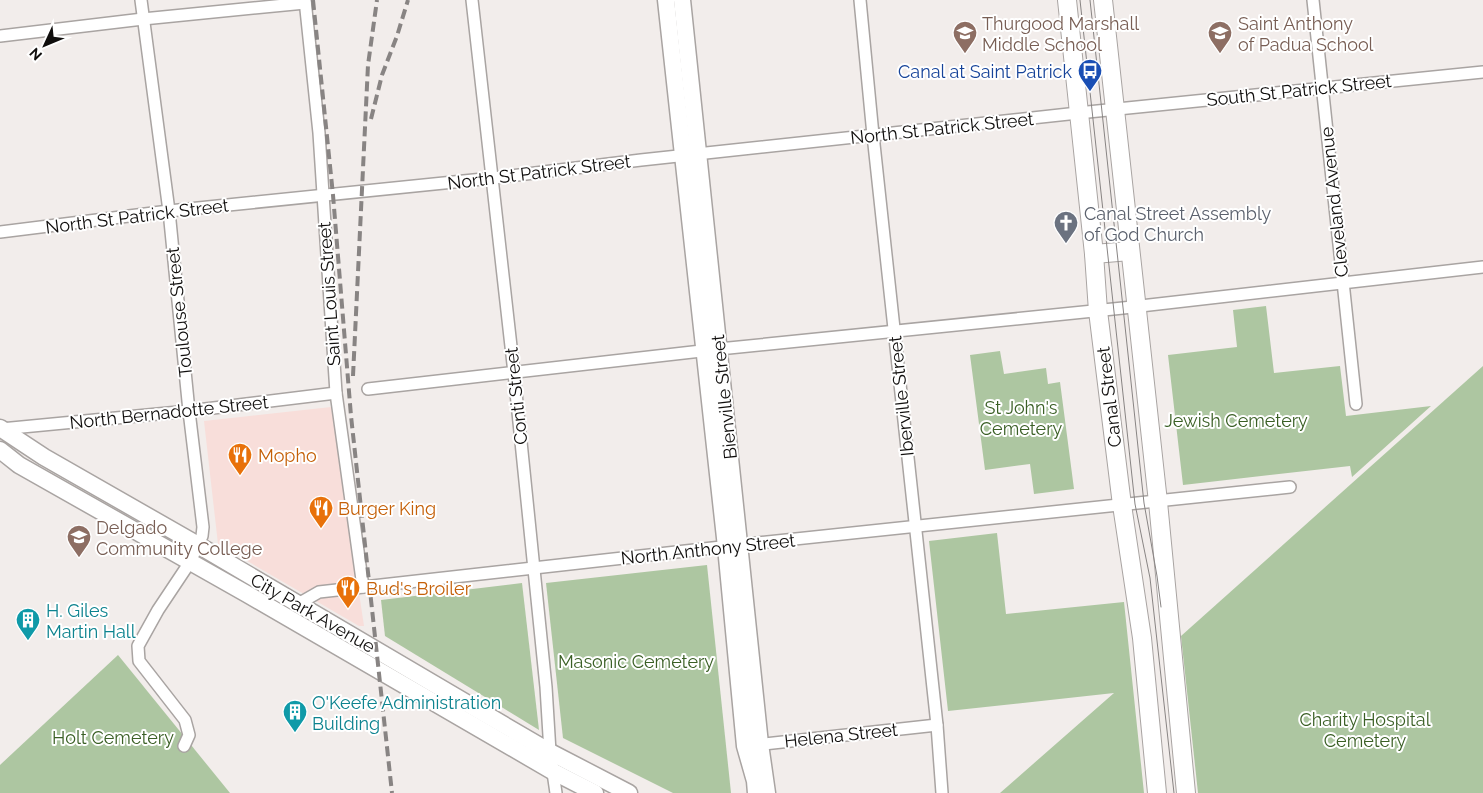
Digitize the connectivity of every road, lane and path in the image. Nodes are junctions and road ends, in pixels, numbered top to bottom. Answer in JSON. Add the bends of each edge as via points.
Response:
{"nodes":[{"id":1,"x":141,"y":0,"type":"edge"},
{"id":2,"x":472,"y":0,"type":"edge"},
{"id":3,"x":666,"y":0,"type":"edge"},
{"id":4,"x":682,"y":0,"type":"edge"},
{"id":5,"x":860,"y":0,"type":"edge"},
{"id":6,"x":1067,"y":0,"type":"edge"},
{"id":7,"x":1103,"y":0,"type":"edge"},
{"id":8,"x":1313,"y":0,"type":"edge"},
{"id":9,"x":305,"y":1,"type":"edge"},
{"id":10,"x":143,"y":19,"type":"junction"},
{"id":11,"x":0,"y":36,"type":"edge"},
{"id":12,"x":1483,"y":72,"type":"edge"},
{"id":13,"x":1322,"y":87,"type":"junction"},
{"id":14,"x":1115,"y":110,"type":"junction"},
{"id":15,"x":1078,"y":113,"type":"junction"},
{"id":16,"x":873,"y":135,"type":"junction"},
{"id":17,"x":690,"y":155,"type":"junction"},
{"id":18,"x":493,"y":178,"type":"junction"},
{"id":19,"x":323,"y":196,"type":"junction"},
{"id":20,"x":169,"y":211,"type":"junction"},
{"id":21,"x":0,"y":232,"type":"edge"},
{"id":22,"x":1130,"y":251,"type":"junction"},
{"id":23,"x":1094,"y":254,"type":"junction"},
{"id":24,"x":1483,"y":267,"type":"edge"},
{"id":25,"x":1343,"y":283,"type":"junction"},
{"id":26,"x":1136,"y":307,"type":"junction"},
{"id":27,"x":1098,"y":311,"type":"junction"},
{"id":28,"x":894,"y":332,"type":"junction"},
{"id":29,"x":711,"y":350,"type":"junction"},
{"id":30,"x":514,"y":373,"type":"junction"},
{"id":31,"x":368,"y":389,"type":"dead end"},
{"id":32,"x":336,"y":393,"type":"junction"},
{"id":33,"x":1356,"y":404,"type":"dead end"},
{"id":34,"x":190,"y":411,"type":"junction"},
{"id":35,"x":0,"y":426,"type":"edge"},
{"id":36,"x":0,"y":450,"type":"edge"},
{"id":37,"x":1290,"y":487,"type":"dead end"},
{"id":38,"x":1158,"y":502,"type":"junction"},
{"id":39,"x":1122,"y":505,"type":"junction"},
{"id":40,"x":915,"y":526,"type":"junction"},
{"id":41,"x":198,"y":545,"type":"junction"},
{"id":42,"x":733,"y":546,"type":"junction"},
{"id":43,"x":190,"y":562,"type":"junction"},
{"id":44,"x":533,"y":569,"type":"junction"},
{"id":45,"x":363,"y":587,"type":"junction"},
{"id":46,"x":298,"y":604,"type":"junction"},
{"id":47,"x":937,"y":725,"type":"junction"},
{"id":48,"x":753,"y":745,"type":"junction"},
{"id":49,"x":184,"y":746,"type":"dead end"},
{"id":50,"x":550,"y":752,"type":"junction"},
{"id":51,"x":554,"y":772,"type":"junction"},
{"id":52,"x":755,"y":789,"type":"edge"},
{"id":53,"x":556,"y":793,"type":"edge"},
{"id":54,"x":595,"y":793,"type":"edge"},
{"id":55,"x":629,"y":793,"type":"edge"},
{"id":56,"x":767,"y":793,"type":"edge"},
{"id":57,"x":942,"y":793,"type":"edge"},
{"id":58,"x":1157,"y":793,"type":"edge"},
{"id":59,"x":1186,"y":793,"type":"edge"}],
"edges":[{"from":1,"to":10,"type":"street","name":"Toulouse Street"},
{"from":2,"to":18,"type":"street","name":"Conti Street"},
{"from":3,"to":17,"type":"main road","name":"Bienville Street"},
{"from":4,"to":17,"type":"main road","name":"Bienville Street"},
{"from":5,"to":16,"type":"street","name":"Iberville Street"},
{"from":6,"to":15,"type":"main road","name":"Canal Street"},
{"from":7,"to":14,"type":"main road","name":"Canal Street"},
{"from":8,"to":13,"type":"street","name":"Cleveland Avenue"},
{"from":9,"to":10,"type":"street"},
{"from":9,"to":19,"type":"street","name":"Saint Louis Street"},
{"from":10,"to":11,"type":"street"},
{"from":10,"to":20,"type":"street","name":"Toulouse Street"},
{"from":12,"to":13,"type":"street","name":"South St Patrick Street"},
{"from":13,"to":14,"type":"street","name":"South St Patrick Street"},
{"from":13,"to":25,"type":"street","name":"Cleveland Avenue"},
{"from":14,"to":15,"type":"street","name":"South St Patrick Street"},
{"from":14,"to":22,"type":"main road","name":"Canal Street"},
{"from":15,"to":16,"type":"street","name":"North St Patrick Street"},
{"from":15,"to":23,"type":"main road","name":"Canal Street"},
{"from":16,"to":17,"type":"street","name":"North St Patrick Street"},
{"from":16,"to":28,"type":"street","name":"Iberville Street"},
{"from":17,"to":18,"type":"street","name":"North St Patrick Street"},
{"from":17,"to":29,"type":"main road","name":"Bienville Street"},
{"from":18,"to":19,"type":"street","name":"North St Patrick Street"},
{"from":18,"to":30,"type":"street","name":"Conti Street"},
{"from":19,"to":20,"type":"street","name":"North St Patrick Street"},
{"from":19,"to":32,"type":"street","name":"Saint Louis Street"},
{"from":20,"to":21,"type":"street","name":"North St Patrick Street"},
{"from":20,"to":34,"type":"street","name":"Toulouse Street"},
{"from":22,"to":23,"type":"main road"},
{"from":22,"to":26,"type":"main road","name":"Canal Street"},
{"from":23,"to":27,"type":"main road","name":"Canal Street"},
{"from":24,"to":25,"type":"street"},
{"from":25,"to":26,"type":"street"},
{"from":25,"to":33,"type":"street","name":"Cleveland Avenue"},
{"from":26,"to":27,"type":"street"},
{"from":26,"to":38,"type":"main road","name":"Canal Street"},
{"from":27,"to":28,"type":"street"},
{"from":27,"to":39,"type":"main road","name":"Canal Street"},
{"from":28,"to":29,"type":"street"},
{"from":28,"to":40,"type":"street","name":"Iberville Street"},
{"from":29,"to":30,"type":"street"},
{"from":29,"to":42,"type":"main road","name":"Bienville Street"},
{"from":30,"to":31,"type":"street"},
{"from":30,"to":44,"type":"street","name":"Conti Street"},
{"from":32,"to":34,"type":"street","name":"North Bernadotte Street"},
{"from":32,"to":45,"type":"street","name":"Saint Louis Street"},
{"from":34,"to":35,"type":"street","name":"North Bernadotte Street"},
{"from":34,"to":41,"type":"street","name":"Toulouse Street","via":[[204,527]]},
{"from":35,"to":41,"type":"main road","name":"City Park Avenue","via":[[44,457]]},
{"from":36,"to":43,"type":"main road","name":"City Park Avenue","via":[[19,465]]},
{"from":37,"to":38,"type":"street","name":"North Anthony Street"},
{"from":38,"to":39,"type":"street","name":"North Anthony Street"},
{"from":38,"to":59,"type":"main road","name":"Canal Street"},
{"from":39,"to":40,"type":"street","name":"North Anthony Street"},
{"from":39,"to":58,"type":"main road","name":"Canal Street","via":[[1142,638]]},
{"from":40,"to":42,"type":"street","name":"North Anthony Street"},
{"from":40,"to":47,"type":"street","name":"Iberville Street"},
{"from":41,"to":43,"type":"street","name":"Toulouse Street"},
{"from":41,"to":46,"type":"main road","name":"City Park Avenue"},
{"from":42,"to":44,"type":"street","name":"North Anthony Street"},
{"from":42,"to":48,"type":"main road","name":"Bienville Street"},
{"from":43,"to":49,"type":"street","name":"Toulouse Street","via":[[138,646],[139,661],[185,720],[189,735]]},
{"from":43,"to":51,"type":"main road","name":"City Park Avenue"},
{"from":44,"to":45,"type":"street","name":"North Anthony Street"},
{"from":44,"to":50,"type":"street","name":"Conti Street"},
{"from":45,"to":46,"type":"street","name":"North Anthony Street","via":[[319,592]]},
{"from":46,"to":50,"type":"main road","name":"City Park Avenue"},
{"from":47,"to":48,"type":"street","name":"Helena Street"},
{"from":47,"to":57,"type":"street","name":"Iberville Street"},
{"from":48,"to":52,"type":"main road","name":"Bienville Street"},
{"from":48,"to":56,"type":"main road","name":"Bienville Street"},
{"from":50,"to":51,"type":"street","name":"Conti Street"},
{"from":50,"to":55,"type":"main road","name":"City Park Avenue"},
{"from":51,"to":53,"type":"street","name":"Conti Street"},
{"from":51,"to":54,"type":"main road","name":"City Park Avenue"}]}
